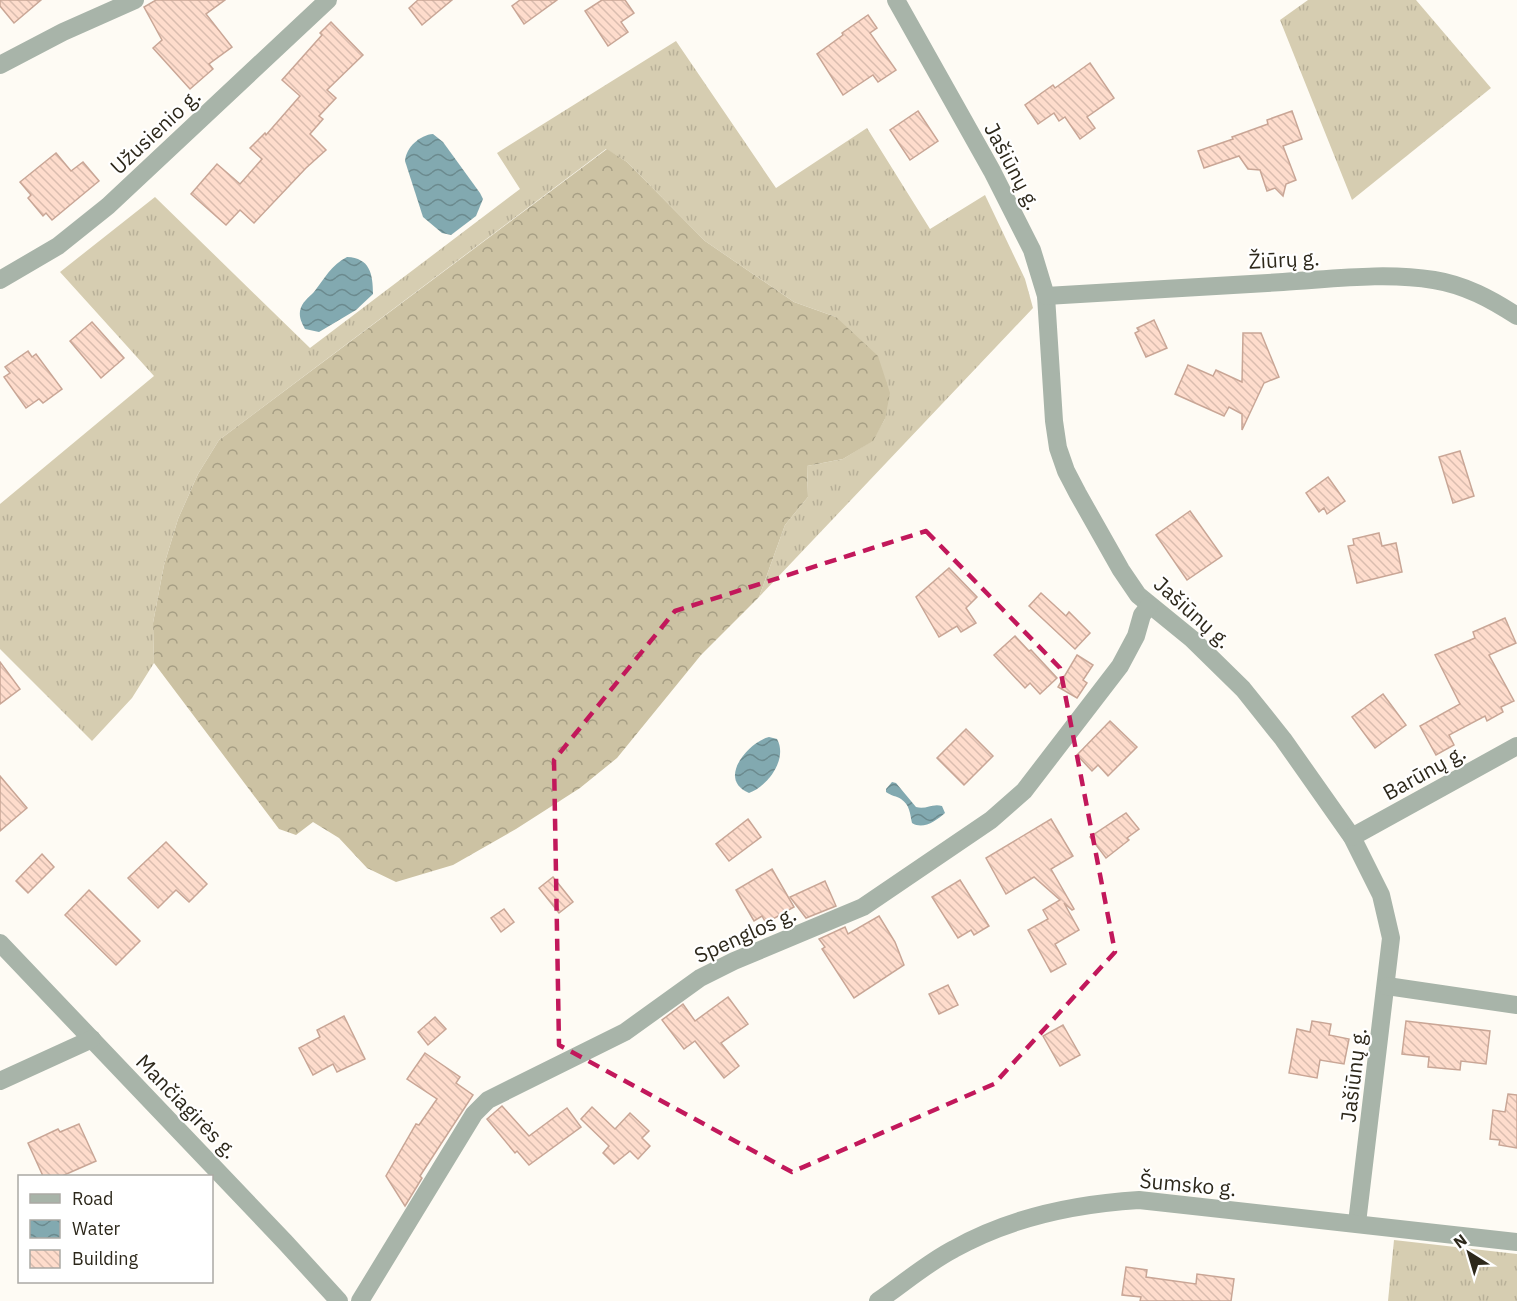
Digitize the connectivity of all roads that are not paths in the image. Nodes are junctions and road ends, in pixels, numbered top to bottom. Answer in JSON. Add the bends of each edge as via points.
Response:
{"nodes":[{"id":1,"x":135,"y":0,"type":"edge"},
{"id":2,"x":328,"y":0,"type":"edge"},
{"id":3,"x":897,"y":0,"type":"edge"},
{"id":4,"x":0,"y":65,"type":"edge"},
{"id":5,"x":0,"y":280,"type":"edge"},
{"id":6,"x":1046,"y":296,"type":"junction"},
{"id":7,"x":1517,"y":316,"type":"edge"},
{"id":8,"x":1149,"y":606,"type":"junction"},
{"id":9,"x":1517,"y":746,"type":"edge"},
{"id":10,"x":1352,"y":837,"type":"junction"},
{"id":11,"x":0,"y":943,"type":"edge"},
{"id":12,"x":1387,"y":986,"type":"junction"},
{"id":13,"x":1517,"y":1005,"type":"edge"},
{"id":14,"x":92,"y":1039,"type":"junction"},
{"id":15,"x":0,"y":1081,"type":"edge"},
{"id":16,"x":1357,"y":1223,"type":"junction"},
{"id":17,"x":1517,"y":1242,"type":"edge"},
{"id":18,"x":339,"y":1301,"type":"edge"},
{"id":19,"x":360,"y":1301,"type":"edge"},
{"id":20,"x":878,"y":1301,"type":"edge"}],
"edges":[{"from":1,"to":4,"type":"street"},
{"from":2,"to":5,"type":"street","name":"Užusienio g.","via":[[108,206],[58,246]]},
{"from":3,"to":6,"type":"street","name":"Jašiūnų g.","via":[[1032,250]]},
{"from":6,"to":7,"type":"street","name":"Žiūrų g.","via":[[1408,277],[1469,289]]},
{"from":6,"to":8,"type":"street","name":"Jašiūnų g.","via":[[1058,448],[1066,471],[1120,570]]},
{"from":8,"to":10,"type":"street","name":"Jašiūnų g.","via":[[1192,639],[1243,689]]},
{"from":8,"to":19,"type":"street","name":"Spenglos g.","via":[[1131,646],[1106,684],[1024,791],[992,820],[863,907],[700,978],[625,1032],[488,1100],[474,1114]]},
{"from":9,"to":10,"type":"street","name":"Barūnų g."},
{"from":10,"to":12,"type":"street","name":"Jašiūnų g.","via":[[1381,895],[1391,938]]},
{"from":11,"to":14,"type":"street","name":"Mančiagirės g."},
{"from":12,"to":13,"type":"street"},
{"from":12,"to":16,"type":"street","name":"Jašiūnų g."},
{"from":14,"to":15,"type":"street"},
{"from":14,"to":18,"type":"street","name":"Mančiagirės g."},
{"from":16,"to":17,"type":"street","name":"Šumsko g."},
{"from":16,"to":20,"type":"street","name":"Šumsko g.","via":[[1139,1200],[1099,1203],[989,1231],[951,1250]]}]}
